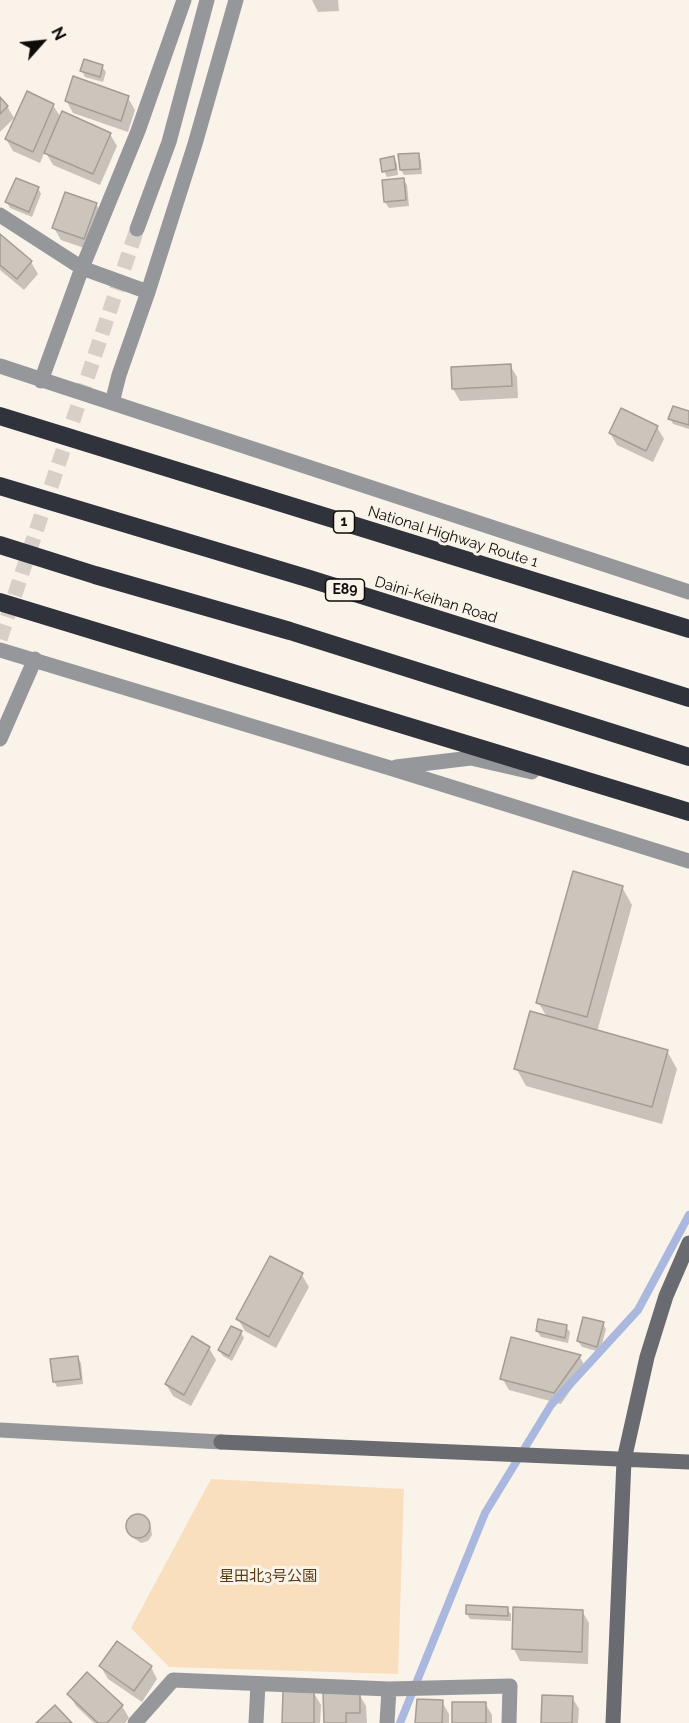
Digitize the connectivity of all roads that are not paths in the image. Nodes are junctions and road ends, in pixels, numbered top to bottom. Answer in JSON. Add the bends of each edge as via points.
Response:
{"nodes":[{"id":1,"x":184,"y":0,"type":"edge"},
{"id":2,"x":207,"y":0,"type":"edge"},
{"id":3,"x":236,"y":0,"type":"edge"},
{"id":4,"x":0,"y":214,"type":"edge"},
{"id":5,"x":137,"y":229,"type":"tunnel mouth"},
{"id":6,"x":82,"y":268,"type":"junction"},
{"id":7,"x":148,"y":291,"type":"junction"},
{"id":8,"x":0,"y":366,"type":"edge"},
{"id":9,"x":41,"y":381,"type":"junction"},
{"id":10,"x":112,"y":403,"type":"junction"},
{"id":11,"x":0,"y":416,"type":"edge"},
{"id":12,"x":0,"y":477,"type":"edge"},
{"id":13,"x":0,"y":486,"type":"edge"},
{"id":14,"x":106,"y":519,"type":"junction"},
{"id":15,"x":0,"y":545,"type":"edge"},
{"id":16,"x":0,"y":556,"type":"edge"},
{"id":17,"x":95,"y":575,"type":"junction"},
{"id":18,"x":689,"y":592,"type":"edge"},
{"id":19,"x":0,"y":602,"type":"edge"},
{"id":20,"x":689,"y":629,"type":"edge"},
{"id":21,"x":0,"y":650,"type":"edge"},
{"id":22,"x":35,"y":659,"type":"junction"},
{"id":23,"x":689,"y":699,"type":"edge"},
{"id":24,"x":0,"y":739,"type":"edge"},
{"id":25,"x":689,"y":757,"type":"edge"},
{"id":26,"x":390,"y":768,"type":"junction"},
{"id":27,"x":626,"y":793,"type":"junction"},
{"id":28,"x":689,"y":812,"type":"edge"},
{"id":29,"x":689,"y":861,"type":"edge"},
{"id":30,"x":689,"y":1243,"type":"edge"},
{"id":31,"x":0,"y":1430,"type":"edge"},
{"id":32,"x":624,"y":1460,"type":"junction"},
{"id":33,"x":689,"y":1462,"type":"edge"},
{"id":34,"x":258,"y":1684,"type":"junction"},
{"id":35,"x":389,"y":1689,"type":"junction"},
{"id":36,"x":135,"y":1723,"type":"edge"},
{"id":37,"x":256,"y":1723,"type":"edge"},
{"id":38,"x":387,"y":1723,"type":"edge"},
{"id":39,"x":509,"y":1723,"type":"edge"},
{"id":40,"x":613,"y":1723,"type":"edge"}],
"edges":[{"from":1,"to":6,"type":"street","via":[[138,131]]},
{"from":2,"to":5,"type":"street","via":[[169,142]]},
{"from":3,"to":7,"type":"street"},
{"from":4,"to":6,"type":"street"},
{"from":6,"to":7,"type":"street"},
{"from":6,"to":9,"type":"street"},
{"from":7,"to":10,"type":"street"},
{"from":8,"to":9,"type":"street"},
{"from":9,"to":10,"type":"street"},
{"from":10,"to":18,"type":"street"},
{"from":11,"to":20,"type":"highway","name":"National Highway Route 1","number":"1"},
{"from":12,"to":14,"type":"highway"},
{"from":13,"to":14,"type":"highway","name":"Daini-Keihan Road","number":"E89"},
{"from":14,"to":23,"type":"highway","name":"Daini-Keihan Road","number":"E89"},
{"from":15,"to":17,"type":"highway"},
{"from":16,"to":17,"type":"highway"},
{"from":17,"to":25,"type":"highway","via":[[290,631]]},
{"from":19,"to":27,"type":"highway"},
{"from":21,"to":22,"type":"street"},
{"from":22,"to":24,"type":"street"},
{"from":22,"to":26,"type":"street"},
{"from":26,"to":27,"type":"street","via":[[471,759]]},
{"from":26,"to":29,"type":"street"},
{"from":27,"to":28,"type":"highway"},
{"from":30,"to":32,"type":"street","via":[[666,1296],[647,1357]]},
{"from":31,"to":32,"type":"street"},
{"from":32,"to":33,"type":"street"},
{"from":32,"to":40,"type":"street"},
{"from":34,"to":35,"type":"street"},
{"from":34,"to":36,"type":"street","via":[[173,1680]]},
{"from":34,"to":37,"type":"street"},
{"from":35,"to":38,"type":"street"},
{"from":35,"to":39,"type":"street","via":[[510,1686]]}]}
